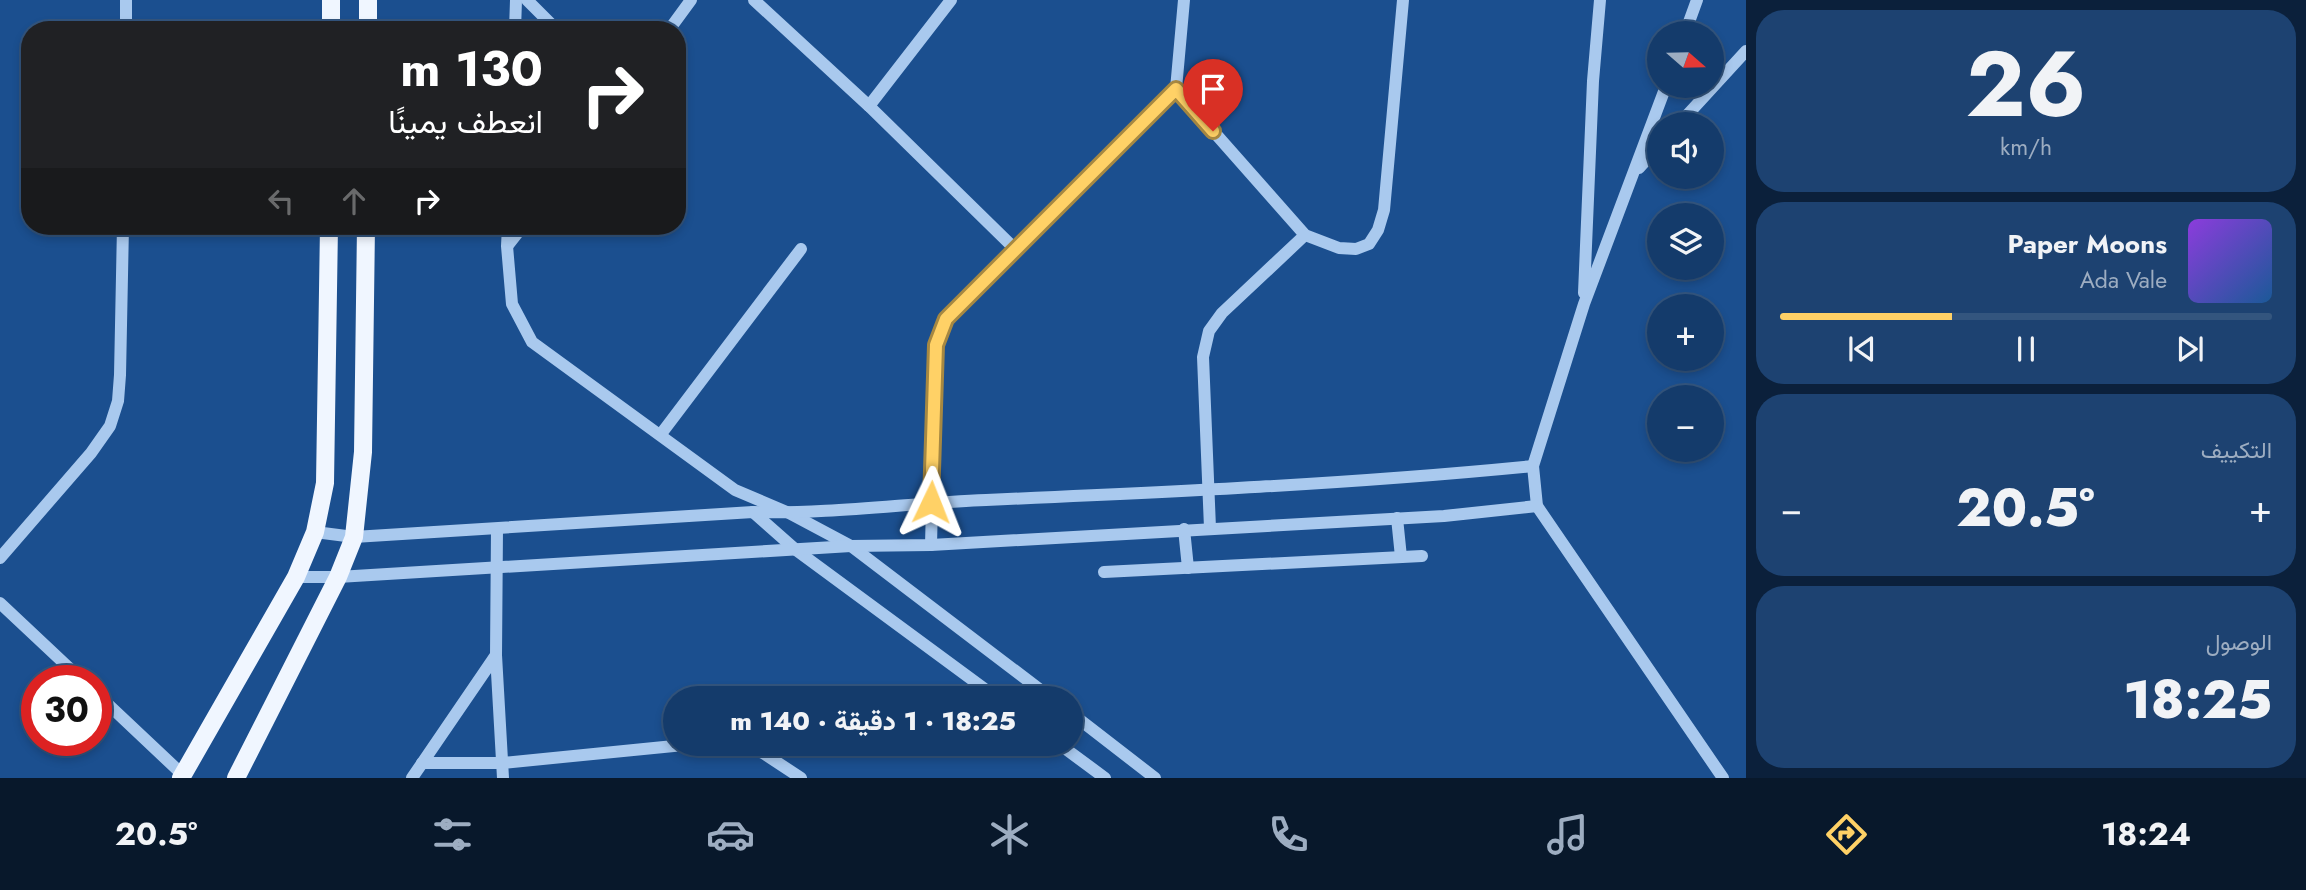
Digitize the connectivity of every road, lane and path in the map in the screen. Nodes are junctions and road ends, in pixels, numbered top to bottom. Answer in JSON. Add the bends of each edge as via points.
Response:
{"nodes":[{"id":1,"x":127,"y":0,"type":"edge"},
{"id":2,"x":331,"y":0,"type":"edge"},
{"id":3,"x":369,"y":0,"type":"edge"},
{"id":4,"x":516,"y":0,"type":"edge"},
{"id":5,"x":527,"y":0,"type":"edge"},
{"id":6,"x":691,"y":0,"type":"edge"},
{"id":7,"x":754,"y":0,"type":"edge"},
{"id":8,"x":951,"y":0,"type":"edge"},
{"id":9,"x":1184,"y":0,"type":"edge"},
{"id":10,"x":1403,"y":0,"type":"edge"},
{"id":11,"x":1600,"y":0,"type":"edge"},
{"id":12,"x":1697,"y":0,"type":"edge"},
{"id":13,"x":126,"y":21,"type":"edge"},
{"id":14,"x":331,"y":21,"type":"edge"},
{"id":15,"x":368,"y":21,"type":"edge"},
{"id":16,"x":515,"y":21,"type":"edge"},
{"id":17,"x":548,"y":21,"type":"edge"},
{"id":18,"x":676,"y":21,"type":"edge"},
{"id":19,"x":1689,"y":21,"type":"edge"},
{"id":20,"x":1746,"y":51,"type":"edge"},
{"id":21,"x":1176,"y":89,"type":"junction"},
{"id":22,"x":1662,"y":98,"type":"edge"},
{"id":23,"x":869,"y":106,"type":"junction"},
{"id":24,"x":1690,"y":112,"type":"edge"},
{"id":25,"x":1647,"y":159,"type":"edge"},
{"id":26,"x":1634,"y":174,"type":"junction"},
{"id":27,"x":123,"y":235,"type":"edge"},
{"id":28,"x":329,"y":235,"type":"edge"},
{"id":29,"x":366,"y":235,"type":"edge"},
{"id":30,"x":508,"y":235,"type":"edge"},
{"id":31,"x":516,"y":235,"type":"edge"},
{"id":32,"x":1306,"y":235,"type":"junction"},
{"id":33,"x":507,"y":246,"type":"junction"},
{"id":34,"x":801,"y":249,"type":"dead end"},
{"id":35,"x":1015,"y":249,"type":"junction"},
{"id":36,"x":1584,"y":304,"type":"junction"},
{"id":37,"x":661,"y":434,"type":"junction"},
{"id":38,"x":1533,"y":466,"type":"junction"},
{"id":39,"x":735,"y":490,"type":"junction"},
{"id":40,"x":1208,"y":490,"type":"junction"},
{"id":41,"x":931,"y":502,"type":"junction"},
{"id":42,"x":1537,"y":506,"type":"junction"},
{"id":43,"x":753,"y":512,"type":"junction"},
{"id":44,"x":789,"y":513,"type":"junction"},
{"id":45,"x":1397,"y":518,"type":"junction"},
{"id":46,"x":1210,"y":527,"type":"junction"},
{"id":47,"x":497,"y":529,"type":"junction"},
{"id":48,"x":1184,"y":529,"type":"junction"},
{"id":49,"x":315,"y":532,"type":"junction"},
{"id":50,"x":354,"y":537,"type":"junction"},
{"id":51,"x":931,"y":544,"type":"junction"},
{"id":52,"x":851,"y":546,"type":"junction"},
{"id":53,"x":796,"y":550,"type":"junction"},
{"id":54,"x":1422,"y":556,"type":"dead end"},
{"id":55,"x":1401,"y":557,"type":"junction"},
{"id":56,"x":0,"y":558,"type":"edge"},
{"id":57,"x":497,"y":567,"type":"junction"},
{"id":58,"x":1188,"y":568,"type":"junction"},
{"id":59,"x":1104,"y":572,"type":"dead end"},
{"id":60,"x":296,"y":577,"type":"junction"},
{"id":61,"x":338,"y":577,"type":"junction"},
{"id":62,"x":0,"y":603,"type":"edge"},
{"id":63,"x":496,"y":655,"type":"junction"},
{"id":64,"x":66,"y":665,"type":"edge"},
{"id":65,"x":981,"y":686,"type":"edge"},
{"id":66,"x":1035,"y":686,"type":"edge"},
{"id":67,"x":112,"y":708,"type":"edge"},
{"id":68,"x":1083,"y":722,"type":"edge"},
{"id":69,"x":663,"y":747,"type":"edge"},
{"id":70,"x":767,"y":756,"type":"edge"},
{"id":71,"x":1075,"y":756,"type":"edge"},
{"id":72,"x":422,"y":763,"type":"junction"},
{"id":73,"x":502,"y":763,"type":"junction"},
{"id":74,"x":182,"y":776,"type":"edge"},
{"id":75,"x":236,"y":778,"type":"edge"},
{"id":76,"x":412,"y":778,"type":"edge"},
{"id":77,"x":503,"y":778,"type":"edge"},
{"id":78,"x":801,"y":778,"type":"edge"},
{"id":79,"x":1105,"y":778,"type":"edge"},
{"id":80,"x":1155,"y":778,"type":"edge"},
{"id":81,"x":1723,"y":778,"type":"edge"}],
"edges":[{"from":1,"to":13,"type":"street"},
{"from":2,"to":14,"type":"main road"},
{"from":3,"to":15,"type":"main road"},
{"from":4,"to":16,"type":"street"},
{"from":5,"to":17,"type":"street"},
{"from":6,"to":18,"type":"street"},
{"from":7,"to":23,"type":"street"},
{"from":8,"to":23,"type":"street"},
{"from":9,"to":21,"type":"street"},
{"from":10,"to":32,"type":"street","via":[[1384,210],[1378,230],[1369,244],[1356,249],[1339,248]]},
{"from":11,"to":36,"type":"street"},
{"from":12,"to":19,"type":"street"},
{"from":20,"to":24,"type":"street"},
{"from":21,"to":32,"type":"street"},
{"from":21,"to":35,"type":"street"},
{"from":22,"to":26,"type":"street"},
{"from":23,"to":35,"type":"street"},
{"from":25,"to":26,"type":"street"},
{"from":26,"to":36,"type":"street"},
{"from":27,"to":56,"type":"street","via":[[115,413],[91,453]]},
{"from":28,"to":49,"type":"main road","via":[[325,483]]},
{"from":29,"to":50,"type":"main road","via":[[363,452]]},
{"from":30,"to":33,"type":"street"},
{"from":31,"to":33,"type":"street"},
{"from":32,"to":40,"type":"street","via":[[1222,313],[1209,331],[1203,357]]},
{"from":33,"to":37,"type":"street","via":[[512,304],[532,342]]},
{"from":34,"to":37,"type":"street"},
{"from":35,"to":41,"type":"street","via":[[951,313],[937,337]]},
{"from":36,"to":38,"type":"street"},
{"from":37,"to":39,"type":"street"},
{"from":38,"to":40,"type":"street"},
{"from":38,"to":42,"type":"street"},
{"from":39,"to":43,"type":"street"},
{"from":39,"to":44,"type":"street"},
{"from":40,"to":41,"type":"street"},
{"from":40,"to":46,"type":"street"},
{"from":41,"to":44,"type":"street"},
{"from":41,"to":51,"type":"street"},
{"from":42,"to":45,"type":"street"},
{"from":42,"to":81,"type":"street"},
{"from":43,"to":44,"type":"street"},
{"from":43,"to":47,"type":"street"},
{"from":43,"to":53,"type":"street"},
{"from":44,"to":52,"type":"street"},
{"from":45,"to":46,"type":"street"},
{"from":45,"to":55,"type":"street"},
{"from":46,"to":48,"type":"street"},
{"from":47,"to":50,"type":"street"},
{"from":47,"to":57,"type":"street"},
{"from":48,"to":51,"type":"street"},
{"from":48,"to":58,"type":"street"},
{"from":49,"to":50,"type":"street"},
{"from":49,"to":60,"type":"main road"},
{"from":50,"to":61,"type":"main road"},
{"from":51,"to":52,"type":"street"},
{"from":52,"to":53,"type":"street"},
{"from":52,"to":66,"type":"street"},
{"from":53,"to":57,"type":"street"},
{"from":53,"to":65,"type":"street"},
{"from":54,"to":55,"type":"street"},
{"from":55,"to":58,"type":"street"},
{"from":57,"to":61,"type":"street"},
{"from":57,"to":63,"type":"street"},
{"from":58,"to":59,"type":"street"},
{"from":60,"to":61,"type":"street"},
{"from":60,"to":74,"type":"main road"},
{"from":61,"to":75,"type":"main road"},
{"from":62,"to":64,"type":"street"},
{"from":63,"to":72,"type":"street"},
{"from":63,"to":73,"type":"street"},
{"from":67,"to":74,"type":"street"},
{"from":68,"to":80,"type":"street"},
{"from":69,"to":73,"type":"street"},
{"from":70,"to":78,"type":"street"},
{"from":71,"to":79,"type":"street"},
{"from":72,"to":73,"type":"street"},
{"from":72,"to":76,"type":"street"},
{"from":73,"to":77,"type":"street"}]}
